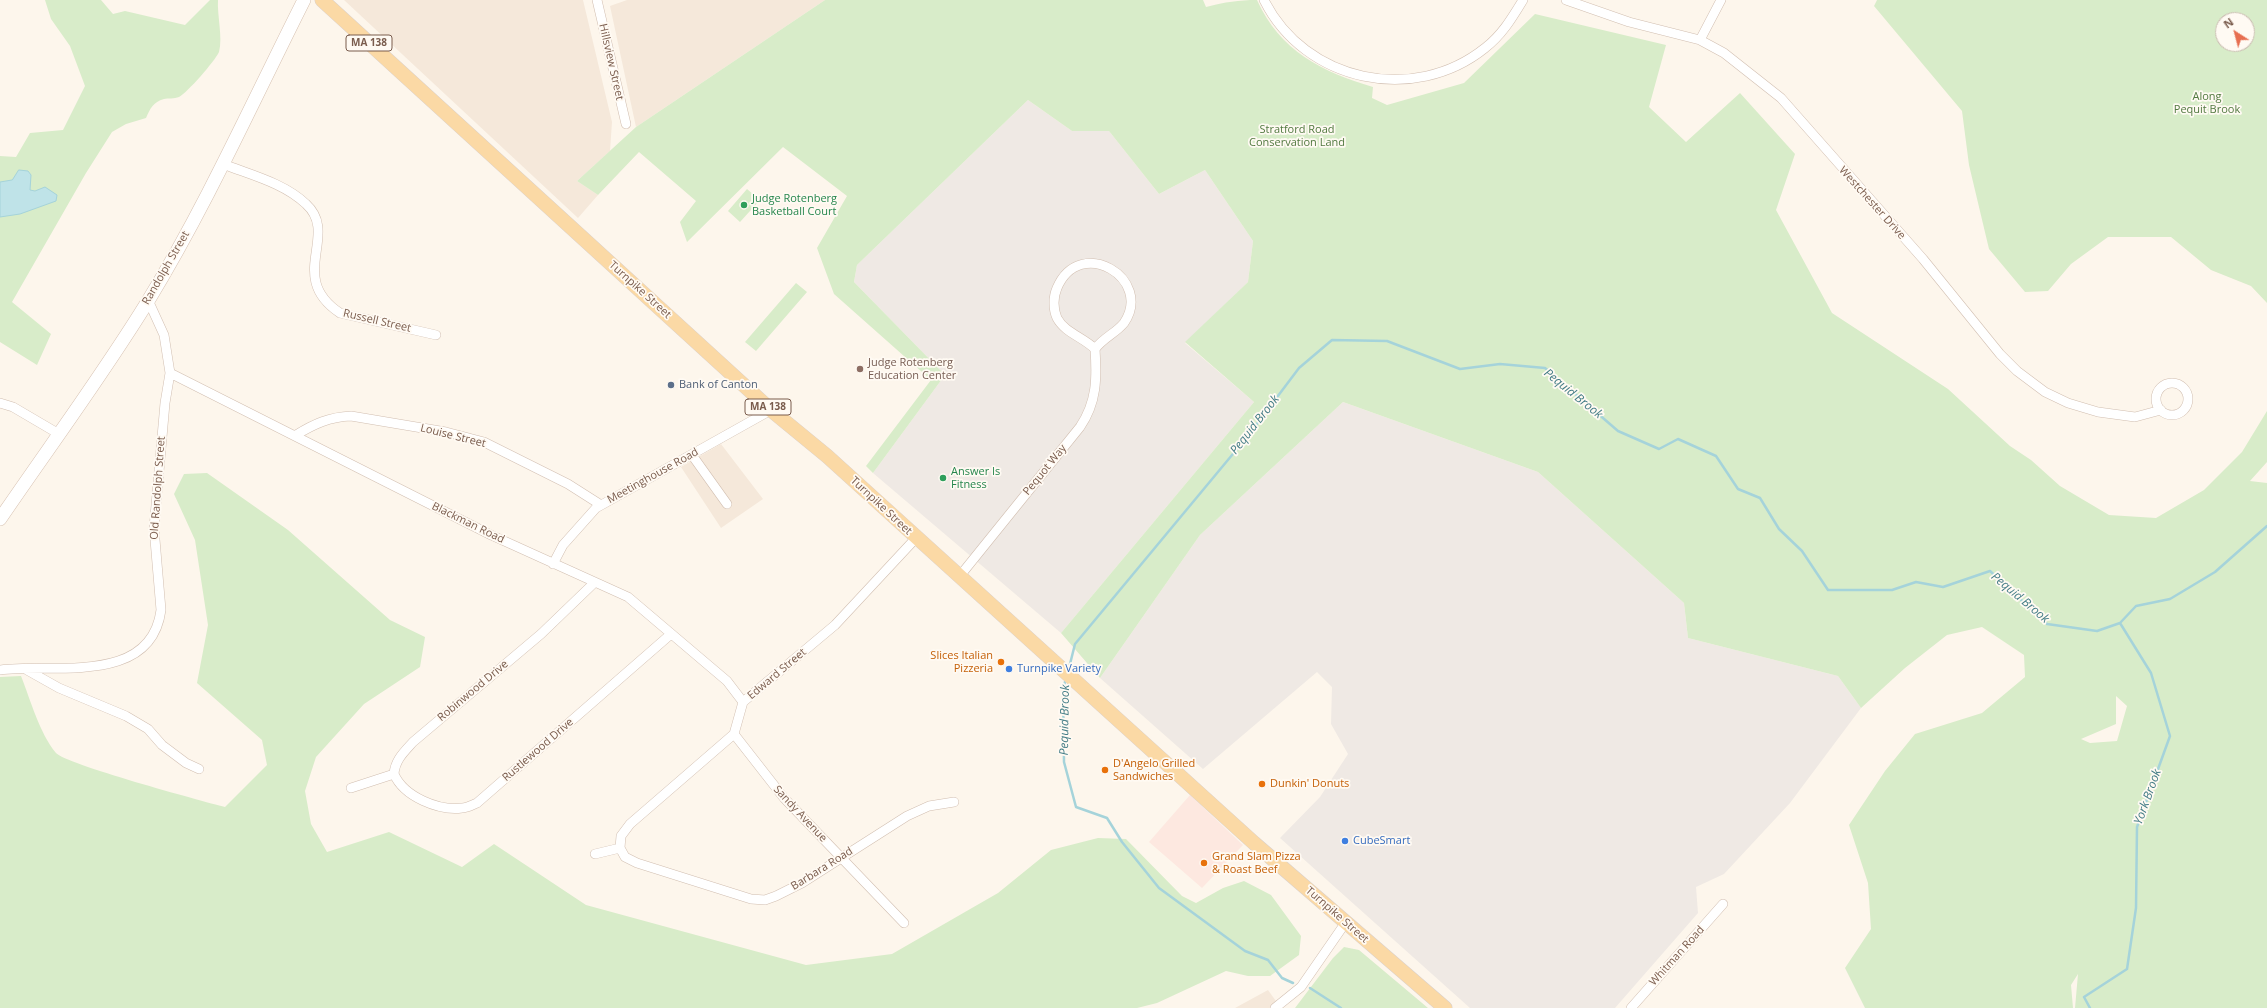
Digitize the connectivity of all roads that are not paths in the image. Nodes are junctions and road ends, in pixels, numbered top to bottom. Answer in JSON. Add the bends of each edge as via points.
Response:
{"nodes":[{"id":1,"x":304,"y":0,"type":"edge"},
{"id":2,"x":322,"y":0,"type":"edge"},
{"id":3,"x":598,"y":0,"type":"edge"},
{"id":4,"x":1264,"y":0,"type":"edge"},
{"id":5,"x":1523,"y":0,"type":"edge"},
{"id":6,"x":1566,"y":0,"type":"edge"},
{"id":7,"x":1721,"y":0,"type":"edge"},
{"id":8,"x":1700,"y":40,"type":"junction"},
{"id":9,"x":626,"y":124,"type":"dead end"},
{"id":10,"x":223,"y":164,"type":"junction"},
{"id":11,"x":148,"y":300,"type":"junction"},
{"id":12,"x":436,"y":336,"type":"dead end"},
{"id":13,"x":1094,"y":349,"type":"junction"},
{"id":14,"x":170,"y":373,"type":"junction"},
{"id":15,"x":0,"y":403,"type":"edge"},
{"id":16,"x":771,"y":410,"type":"junction"},
{"id":17,"x":2161,"y":410,"type":"dead end"},
{"id":18,"x":59,"y":434,"type":"junction"},
{"id":19,"x":296,"y":435,"type":"junction"},
{"id":20,"x":692,"y":455,"type":"junction"},
{"id":21,"x":727,"y":504,"type":"dead end"},
{"id":22,"x":601,"y":505,"type":"junction"},
{"id":23,"x":0,"y":519,"type":"edge"},
{"id":24,"x":916,"y":538,"type":"junction"},
{"id":25,"x":553,"y":564,"type":"junction"},
{"id":26,"x":959,"y":577,"type":"junction"},
{"id":27,"x":594,"y":583,"type":"junction"},
{"id":28,"x":671,"y":634,"type":"junction"},
{"id":29,"x":0,"y":670,"type":"edge"},
{"id":30,"x":26,"y":670,"type":"junction"},
{"id":31,"x":743,"y":702,"type":"junction"},
{"id":32,"x":734,"y":734,"type":"junction"},
{"id":33,"x":199,"y":769,"type":"dead end"},
{"id":34,"x":394,"y":774,"type":"junction"},
{"id":35,"x":351,"y":788,"type":"dead end"},
{"id":36,"x":954,"y":802,"type":"dead end"},
{"id":37,"x":620,"y":848,"type":"junction"},
{"id":38,"x":596,"y":854,"type":"dead end"},
{"id":39,"x":840,"y":857,"type":"junction"},
{"id":40,"x":1723,"y":904,"type":"dead end"},
{"id":41,"x":1346,"y":922,"type":"junction"},
{"id":42,"x":904,"y":923,"type":"dead end"},
{"id":43,"x":1275,"y":1008,"type":"edge"},
{"id":44,"x":1445,"y":1008,"type":"edge"},
{"id":45,"x":1631,"y":1008,"type":"edge"}],
"edges":[{"from":1,"to":10,"type":"main road","name":"Randolph Street"},
{"from":2,"to":16,"type":"main road","name":"Turnpike Street","number":"MA 138"},
{"from":3,"to":9,"type":"street","name":"Hillsview Street"},
{"from":4,"to":5,"type":"street","via":[[1283,29],[1318,58],[1342,71],[1388,79],[1440,73],[1464,62],[1501,33]]},
{"from":6,"to":8,"type":"street","name":"Westchester Drive","via":[[1630,22]]},
{"from":7,"to":8,"type":"street"},
{"from":8,"to":17,"type":"street","name":"Westchester Drive","via":[[1724,54],[1781,98],[1923,259],[2000,354],[2017,371],[2045,392],[2068,403],[2098,412],[2135,417]]},
{"from":10,"to":11,"type":"main road","name":"Randolph Street"},
{"from":10,"to":12,"type":"street","name":"Russell Street","via":[[280,187],[307,205],[319,228],[315,285],[326,304],[340,313]]},
{"from":11,"to":14,"type":"street","name":"Old Randolph Street","via":[[164,335]]},
{"from":11,"to":18,"type":"main road","name":"Randolph Street","via":[[112,358]]},
{"from":13,"to":13,"type":"street","via":[[1124,323],[1129,312],[1130,294],[1126,284],[1115,271],[1106,266],[1088,264],[1077,266],[1060,282],[1054,309],[1064,326]]},
{"from":13,"to":26,"type":"street","name":"Pequot Way","via":[[1096,389],[1086,418]]},
{"from":14,"to":19,"type":"street","name":"Blackman Road"},
{"from":14,"to":30,"type":"street","name":"Old Randolph Street","via":[[154,528],[161,610],[155,632],[146,645],[132,655],[115,662],[76,668]]},
{"from":15,"to":18,"type":"street","via":[[13,407]]},
{"from":16,"to":20,"type":"street","name":"Meetinghouse Road"},
{"from":16,"to":24,"type":"main road","name":"Turnpike Street","number":"MA 138","via":[[827,456]]},
{"from":18,"to":23,"type":"main road","name":"Randolph Street"},
{"from":19,"to":22,"type":"street","name":"Louise Street","via":[[316,423],[351,416],[446,432],[484,442],[568,484]]},
{"from":19,"to":25,"type":"street","name":"Blackman Road"},
{"from":20,"to":21,"type":"street"},
{"from":20,"to":22,"type":"street","name":"Meetinghouse Road"},
{"from":22,"to":25,"type":"street","name":"Meetinghouse Road","via":[[564,545]]},
{"from":24,"to":26,"type":"main road","name":"Turnpike Street","number":"MA 138"},
{"from":24,"to":31,"type":"street","name":"Edward Street","via":[[835,624]]},
{"from":25,"to":27,"type":"street","name":"Blackman Road"},
{"from":26,"to":41,"type":"main road","name":"Turnpike Street","number":"MA 138","via":[[1254,843]]},
{"from":27,"to":28,"type":"street","name":"Blackman Road","via":[[628,598]]},
{"from":27,"to":34,"type":"street","name":"Robinwood Drive","via":[[541,634],[413,742],[398,758]]},
{"from":28,"to":31,"type":"street","name":"Blackman Road","via":[[727,681]]},
{"from":28,"to":34,"type":"street","name":"Rustlewood Drive","via":[[477,803],[464,808],[450,809],[422,800],[404,790]]},
{"from":29,"to":30,"type":"street","name":"Old Randolph Street"},
{"from":30,"to":33,"type":"street","via":[[59,688],[126,716],[143,726],[162,745],[186,763]]},
{"from":31,"to":32,"type":"street","name":"Edward Street"},
{"from":32,"to":37,"type":"street","via":[[630,824],[621,836]]},
{"from":32,"to":39,"type":"street","name":"Sandy Avenue","via":[[784,798]]},
{"from":34,"to":35,"type":"street"},
{"from":36,"to":39,"type":"street","name":"Barbara Road","via":[[929,806],[907,816]]},
{"from":37,"to":38,"type":"street"},
{"from":37,"to":39,"type":"street","name":"Barbara Road","via":[[625,857],[637,863],[751,899],[765,900],[802,883]]},
{"from":39,"to":42,"type":"street","name":"Sandy Avenue"},
{"from":40,"to":45,"type":"street","name":"Whitman Road"},
{"from":41,"to":43,"type":"street","via":[[1301,987]]},
{"from":41,"to":44,"type":"main road","name":"Turnpike Street","number":"MA 138"}]}
